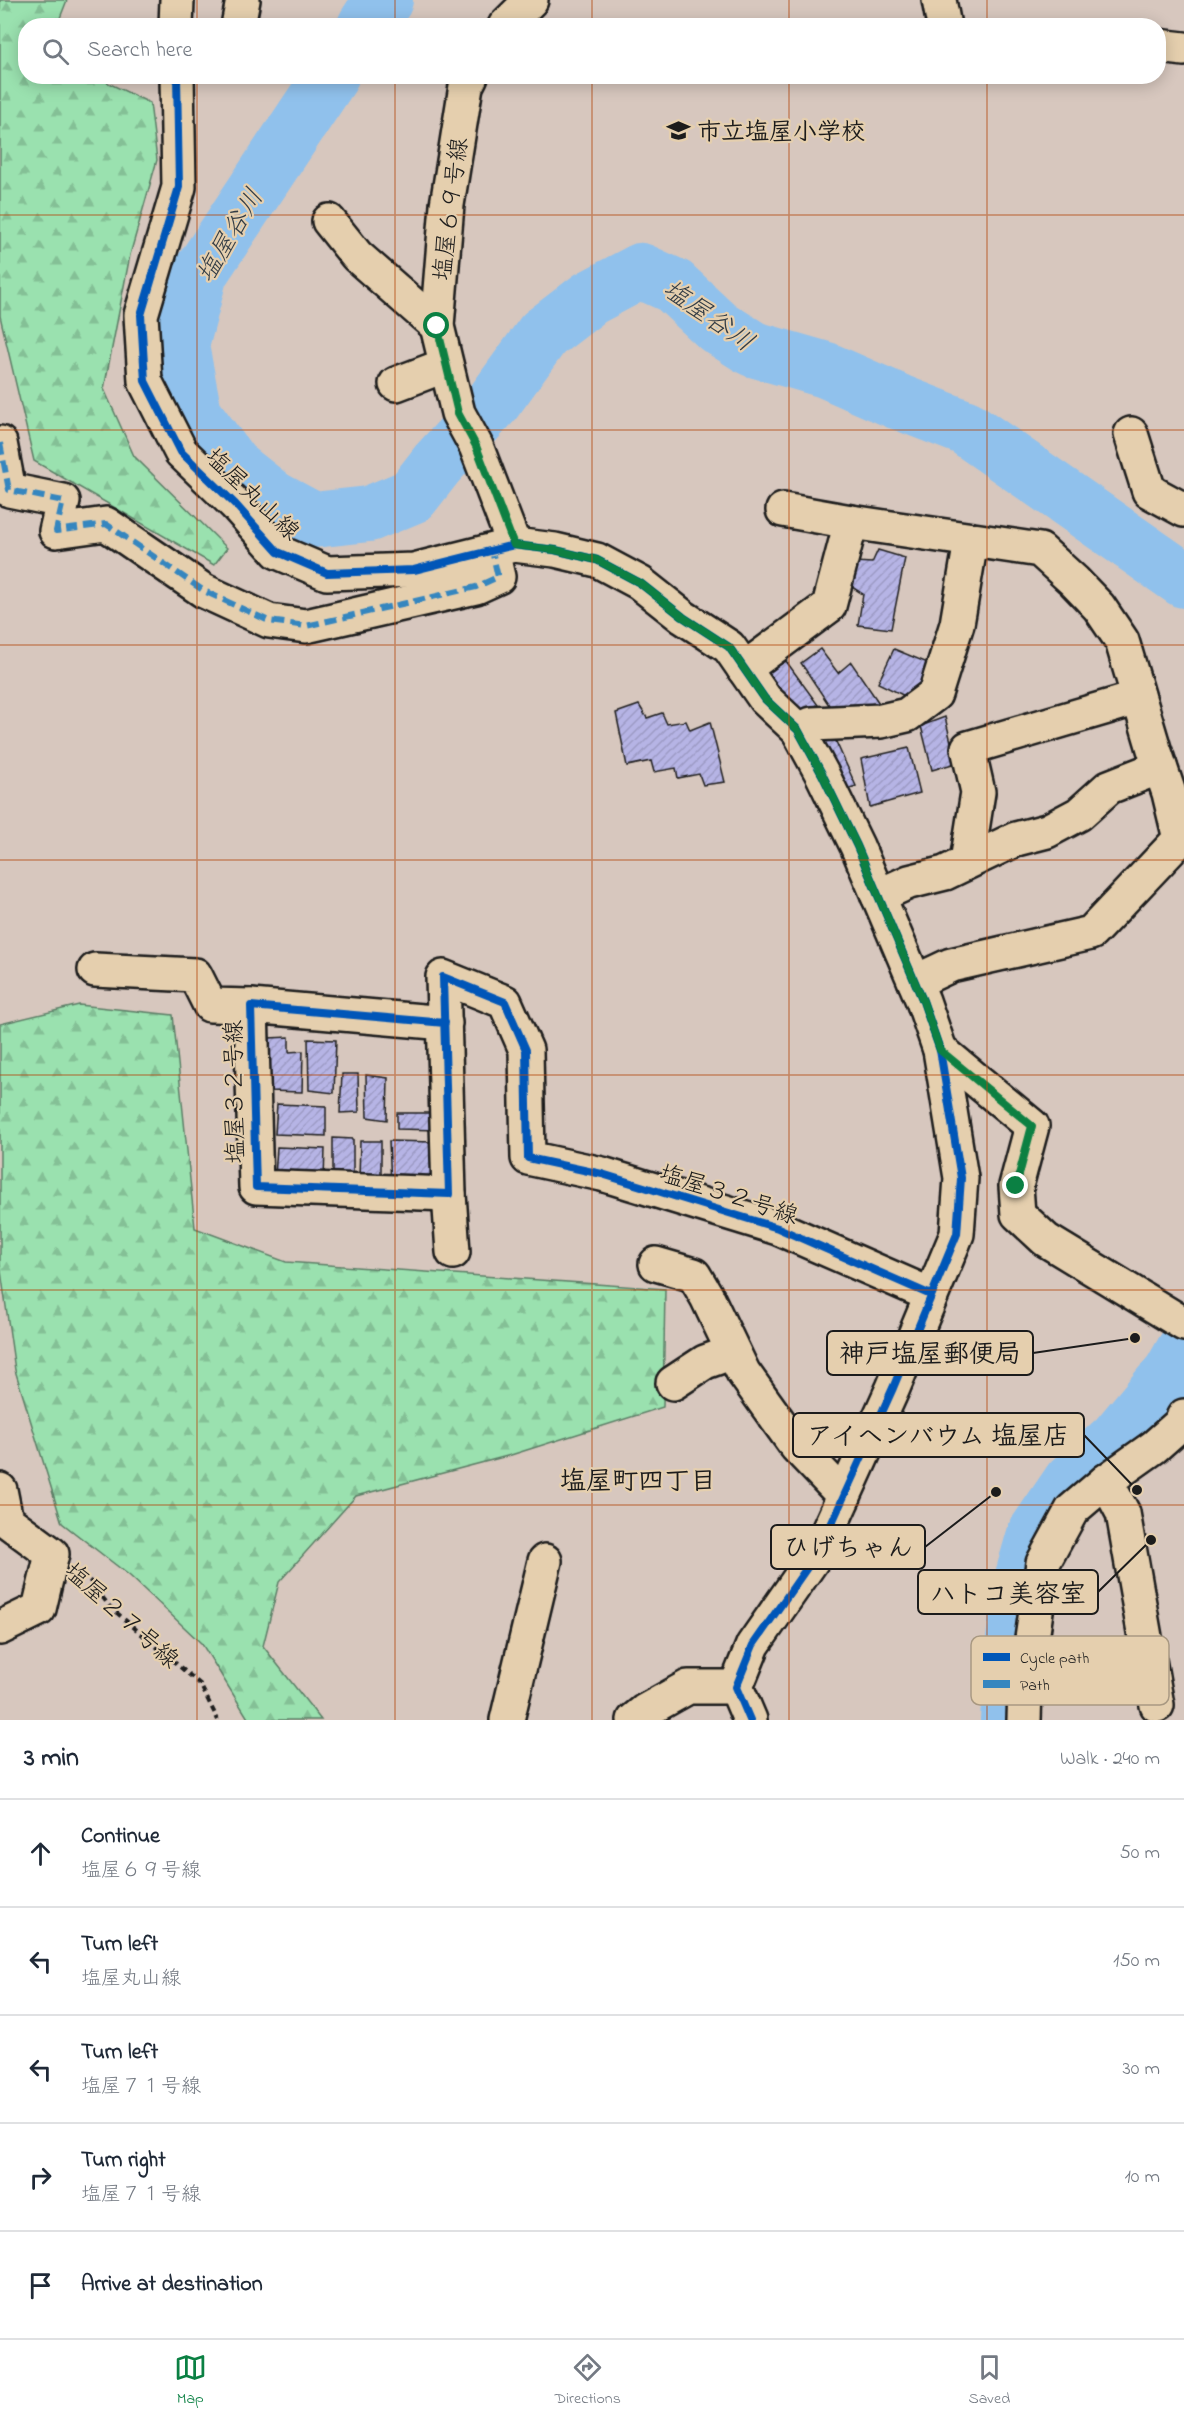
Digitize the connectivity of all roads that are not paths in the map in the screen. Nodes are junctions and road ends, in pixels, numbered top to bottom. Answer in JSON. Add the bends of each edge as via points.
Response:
{"nodes":[{"id":1,"x":177,"y":0,"type":"edge"},
{"id":2,"x":243,"y":0,"type":"edge"},
{"id":3,"x":531,"y":0,"type":"edge"},
{"id":4,"x":939,"y":0,"type":"edge"},
{"id":5,"x":176,"y":18,"type":"edge"},
{"id":6,"x":240,"y":18,"type":"edge"},
{"id":7,"x":513,"y":18,"type":"edge"},
{"id":8,"x":942,"y":18,"type":"edge"},
{"id":9,"x":1166,"y":47,"type":"edge"},
{"id":10,"x":1184,"y":49,"type":"edge"},
{"id":11,"x":177,"y":84,"type":"edge"},
{"id":12,"x":467,"y":84,"type":"edge"},
{"id":13,"x":329,"y":221,"type":"dead end"},
{"id":14,"x":437,"y":326,"type":"junction"},
{"id":15,"x":446,"y":365,"type":"junction"},
{"id":16,"x":396,"y":384,"type":"dead end"},
{"id":17,"x":1131,"y":434,"type":"dead end"},
{"id":18,"x":0,"y":443,"type":"edge"},
{"id":19,"x":783,"y":510,"type":"dead end"},
{"id":20,"x":1184,"y":510,"type":"edge"},
{"id":21,"x":851,"y":522,"type":"junction"},
{"id":22,"x":971,"y":541,"type":"junction"},
{"id":23,"x":503,"y":548,"type":"junction"},
{"id":24,"x":744,"y":669,"type":"junction"},
{"id":25,"x":1138,"y":698,"type":"junction"},
{"id":26,"x":798,"y":730,"type":"junction"},
{"id":27,"x":1160,"y":767,"type":"junction"},
{"id":28,"x":967,"y":862,"type":"junction"},
{"id":29,"x":878,"y":896,"type":"junction"},
{"id":30,"x":95,"y":970,"type":"dead end"},
{"id":31,"x":915,"y":982,"type":"junction"},
{"id":32,"x":251,"y":1006,"type":"junction"},
{"id":33,"x":445,"y":1023,"type":"junction"},
{"id":34,"x":940,"y":1050,"type":"junction"},
{"id":35,"x":449,"y":1194,"type":"junction"},
{"id":36,"x":453,"y":1252,"type":"dead end"},
{"id":37,"x":656,"y":1264,"type":"dead end"},
{"id":38,"x":931,"y":1296,"type":"junction"},
{"id":39,"x":1181,"y":1323,"type":"edge"},
{"id":40,"x":733,"y":1352,"type":"junction"},
{"id":41,"x":673,"y":1383,"type":"dead end"},
{"id":42,"x":1182,"y":1422,"type":"edge"},
{"id":43,"x":1106,"y":1481,"type":"junction"},
{"id":44,"x":0,"y":1490,"type":"edge"},
{"id":45,"x":844,"y":1496,"type":"junction"},
{"id":46,"x":545,"y":1561,"type":"dead end"},
{"id":47,"x":0,"y":1628,"type":"edge"},
{"id":48,"x":1032,"y":1636,"type":"edge"},
{"id":49,"x":1148,"y":1636,"type":"edge"},
{"id":50,"x":736,"y":1687,"type":"junction"},
{"id":51,"x":1024,"y":1705,"type":"edge"},
{"id":52,"x":507,"y":1720,"type":"edge"},
{"id":53,"x":634,"y":1720,"type":"edge"},
{"id":54,"x":750,"y":1720,"type":"edge"},
{"id":55,"x":1024,"y":1720,"type":"edge"}],
"edges":[{"from":1,"to":5,"type":"street"},
{"from":2,"to":6,"type":"street"},
{"from":3,"to":7,"type":"street"},
{"from":4,"to":8,"type":"street"},
{"from":9,"to":10,"type":"street"},
{"from":11,"to":23,"type":"street","name":"塩屋丸山線","via":[[179,187],[141,315],[145,381],[181,452],[278,552],[327,573],[414,570]]},
{"from":12,"to":14,"type":"street","name":"塩屋６９号線","via":[[447,205]]},
{"from":13,"to":14,"type":"street","via":[[357,256]]},
{"from":14,"to":15,"type":"street","name":"塩屋６９号線"},
{"from":15,"to":16,"type":"street"},
{"from":15,"to":23,"type":"street","name":"塩屋６９号線","via":[[458,413],[476,446]]},
{"from":17,"to":20,"type":"street","via":[[1137,495]]},
{"from":18,"to":23,"type":"street","name":"塩屋６９号線","via":[[9,490],[63,501],[56,531],[106,524],[204,591],[270,621],[306,626],[476,586],[498,577]]},
{"from":19,"to":21,"type":"street"},
{"from":21,"to":22,"type":"street"},
{"from":21,"to":24,"type":"street","via":[[829,606]]},
{"from":22,"to":25,"type":"street","via":[[1040,550],[1066,573],[1099,607],[1122,641]]},
{"from":22,"to":26,"type":"street","via":[[957,624],[935,693],[907,715],[881,721],[812,724]]},
{"from":23,"to":24,"type":"street","name":"塩屋丸山線","via":[[555,550],[597,560],[640,583],[729,647]]},
{"from":24,"to":26,"type":"street","name":"塩屋丸山線","via":[[765,699]]},
{"from":25,"to":27,"type":"street"},
{"from":25,"to":28,"type":"street","via":[[968,748],[978,792]]},
{"from":26,"to":29,"type":"street","name":"塩屋丸山線"},
{"from":27,"to":28,"type":"street","via":[[1109,787],[1079,814],[1047,831],[1016,839]]},
{"from":27,"to":31,"type":"street","via":[[1180,839],[1091,933],[951,965]]},
{"from":28,"to":29,"type":"street"},
{"from":29,"to":31,"type":"street","name":"塩屋丸山線"},
{"from":30,"to":32,"type":"street","via":[[195,975],[210,1005]]},
{"from":31,"to":34,"type":"street","name":"塩屋丸山線"},
{"from":32,"to":33,"type":"street","name":"塩屋３２号線"},
{"from":32,"to":35,"type":"street","name":"塩屋３２号線","via":[[256,1187]]},
{"from":33,"to":35,"type":"street","name":"塩屋３２号線"},
{"from":33,"to":38,"type":"street","name":"塩屋３２号線","via":[[443,976],[505,1002],[526,1050],[528,1158],[602,1174],[778,1228]]},
{"from":34,"to":38,"type":"street","name":"塩屋丸山線","via":[[961,1178],[957,1234]]},
{"from":34,"to":39,"type":"street","via":[[1032,1126],[1016,1186],[1018,1214],[1046,1240]]},
{"from":35,"to":36,"type":"street"},
{"from":37,"to":40,"type":"street","via":[[694,1275]]},
{"from":38,"to":45,"type":"street","name":"塩屋丸山線"},
{"from":40,"to":41,"type":"street","via":[[705,1362]]},
{"from":40,"to":45,"type":"street","via":[[796,1446]]},
{"from":42,"to":43,"type":"street"},
{"from":43,"to":48,"type":"street","via":[[1071,1510],[1043,1563]]},
{"from":43,"to":49,"type":"street","via":[[1123,1513]]},
{"from":44,"to":47,"type":"street","name":"塩屋２７号線","via":[[6,1520],[52,1554],[39,1609]]},
{"from":45,"to":50,"type":"street","name":"塩屋丸山線","via":[[820,1549],[753,1645]]},
{"from":46,"to":52,"type":"street"},
{"from":50,"to":53,"type":"street","via":[[688,1687]]},
{"from":50,"to":54,"type":"street"},
{"from":51,"to":55,"type":"street"}]}
